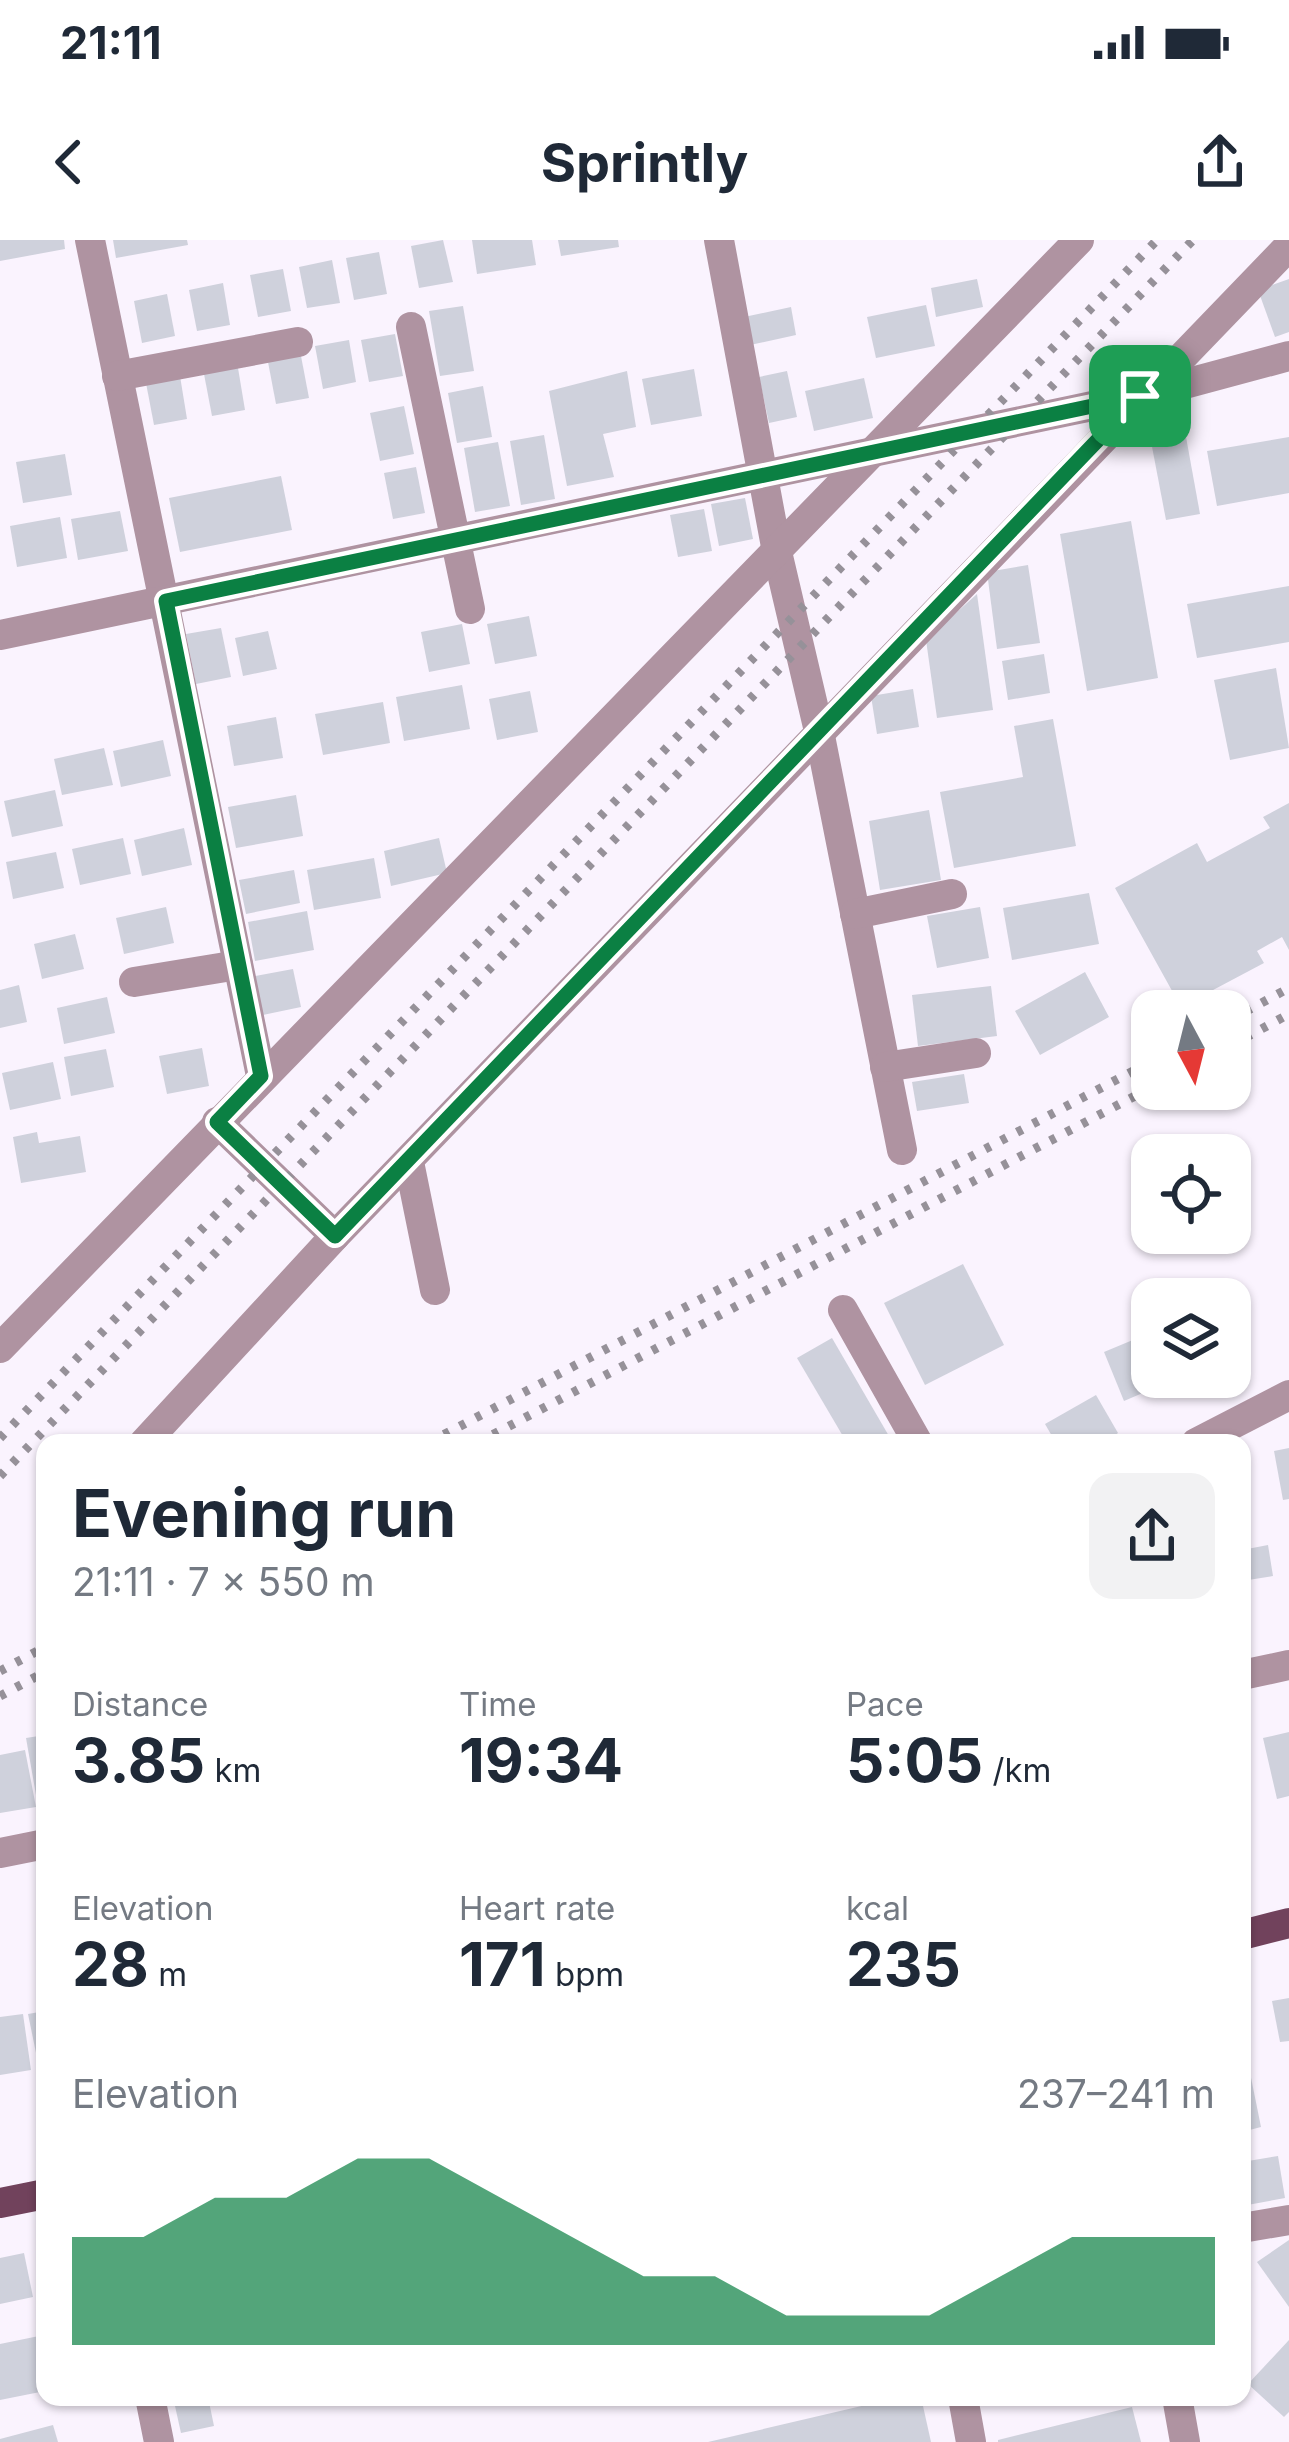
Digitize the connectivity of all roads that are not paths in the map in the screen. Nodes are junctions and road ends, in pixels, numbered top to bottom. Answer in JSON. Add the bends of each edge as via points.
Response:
{"nodes":[{"id":1,"x":90,"y":240,"type":"edge"},
{"id":2,"x":719,"y":240,"type":"edge"},
{"id":3,"x":1079,"y":240,"type":"edge"},
{"id":4,"x":1289,"y":246,"type":"edge"},
{"id":5,"x":411,"y":327,"type":"dead end"},
{"id":6,"x":298,"y":341,"type":"dead end"},
{"id":7,"x":1289,"y":356,"type":"edge"},
{"id":8,"x":117,"y":376,"type":"junction"},
{"id":9,"x":1140,"y":396,"type":"junction"},
{"id":10,"x":867,"y":454,"type":"junction"},
{"id":11,"x":765,"y":476,"type":"junction"},
{"id":12,"x":456,"y":538,"type":"junction"},
{"id":13,"x":776,"y":552,"type":"junction"},
{"id":14,"x":166,"y":601,"type":"junction"},
{"id":15,"x":470,"y":609,"type":"dead end"},
{"id":16,"x":0,"y":635,"type":"edge"},
{"id":17,"x":819,"y":730,"type":"junction"},
{"id":18,"x":952,"y":894,"type":"dead end"},
{"id":19,"x":855,"y":914,"type":"junction"},
{"id":20,"x":238,"y":965,"type":"junction"},
{"id":21,"x":134,"y":982,"type":"dead end"},
{"id":22,"x":976,"y":1053,"type":"dead end"},
{"id":23,"x":885,"y":1067,"type":"junction"},
{"id":24,"x":261,"y":1076,"type":"junction"},
{"id":25,"x":217,"y":1122,"type":"junction"},
{"id":26,"x":902,"y":1150,"type":"dead end"},
{"id":27,"x":410,"y":1162,"type":"junction"},
{"id":28,"x":335,"y":1236,"type":"junction"},
{"id":29,"x":435,"y":1290,"type":"dead end"},
{"id":30,"x":843,"y":1310,"type":"dead end"},
{"id":31,"x":0,"y":1348,"type":"edge"},
{"id":32,"x":1289,"y":1395,"type":"edge"},
{"id":33,"x":152,"y":1434,"type":"edge"},
{"id":34,"x":913,"y":1434,"type":"edge"},
{"id":35,"x":1213,"y":1434,"type":"edge"},
{"id":36,"x":1289,"y":1665,"type":"edge"},
{"id":37,"x":1251,"y":1673,"type":"edge"},
{"id":38,"x":36,"y":1846,"type":"edge"},
{"id":39,"x":0,"y":1853,"type":"edge"},
{"id":40,"x":1289,"y":1923,"type":"edge"},
{"id":41,"x":1251,"y":1933,"type":"edge"},
{"id":42,"x":36,"y":2196,"type":"edge"},
{"id":43,"x":0,"y":2203,"type":"edge"},
{"id":44,"x":1289,"y":2220,"type":"edge"},
{"id":45,"x":1251,"y":2226,"type":"edge"},
{"id":46,"x":152,"y":2406,"type":"edge"},
{"id":47,"x":965,"y":2406,"type":"edge"},
{"id":48,"x":159,"y":2442,"type":"edge"},
{"id":49,"x":971,"y":2442,"type":"edge"}],
"edges":[{"from":1,"to":8,"type":"street"},
{"from":2,"to":11,"type":"street"},
{"from":3,"to":10,"type":"street"},
{"from":4,"to":9,"type":"street"},
{"from":5,"to":12,"type":"street"},
{"from":6,"to":8,"type":"street"},
{"from":7,"to":9,"type":"street"},
{"from":8,"to":14,"type":"street"},
{"from":9,"to":10,"type":"street"},
{"from":9,"to":17,"type":"street"},
{"from":10,"to":11,"type":"street"},
{"from":10,"to":13,"type":"street"},
{"from":11,"to":12,"type":"street"},
{"from":11,"to":13,"type":"street"},
{"from":12,"to":14,"type":"street"},
{"from":12,"to":15,"type":"street"},
{"from":13,"to":17,"type":"street"},
{"from":13,"to":24,"type":"street"},
{"from":14,"to":16,"type":"street"},
{"from":14,"to":20,"type":"street"},
{"from":17,"to":19,"type":"street"},
{"from":17,"to":27,"type":"street"},
{"from":18,"to":19,"type":"street"},
{"from":19,"to":23,"type":"street"},
{"from":20,"to":21,"type":"street"},
{"from":20,"to":24,"type":"street"},
{"from":22,"to":23,"type":"street"},
{"from":23,"to":26,"type":"street"},
{"from":24,"to":25,"type":"street"},
{"from":25,"to":28,"type":"street"},
{"from":25,"to":31,"type":"street"},
{"from":27,"to":28,"type":"street"},
{"from":27,"to":29,"type":"street"},
{"from":28,"to":33,"type":"street"},
{"from":30,"to":34,"type":"street"},
{"from":32,"to":35,"type":"street"},
{"from":36,"to":37,"type":"street"},
{"from":38,"to":39,"type":"street"},
{"from":40,"to":41,"type":"main road"},
{"from":42,"to":43,"type":"main road"},
{"from":44,"to":45,"type":"street"},
{"from":46,"to":48,"type":"street"},
{"from":47,"to":49,"type":"street"}]}
